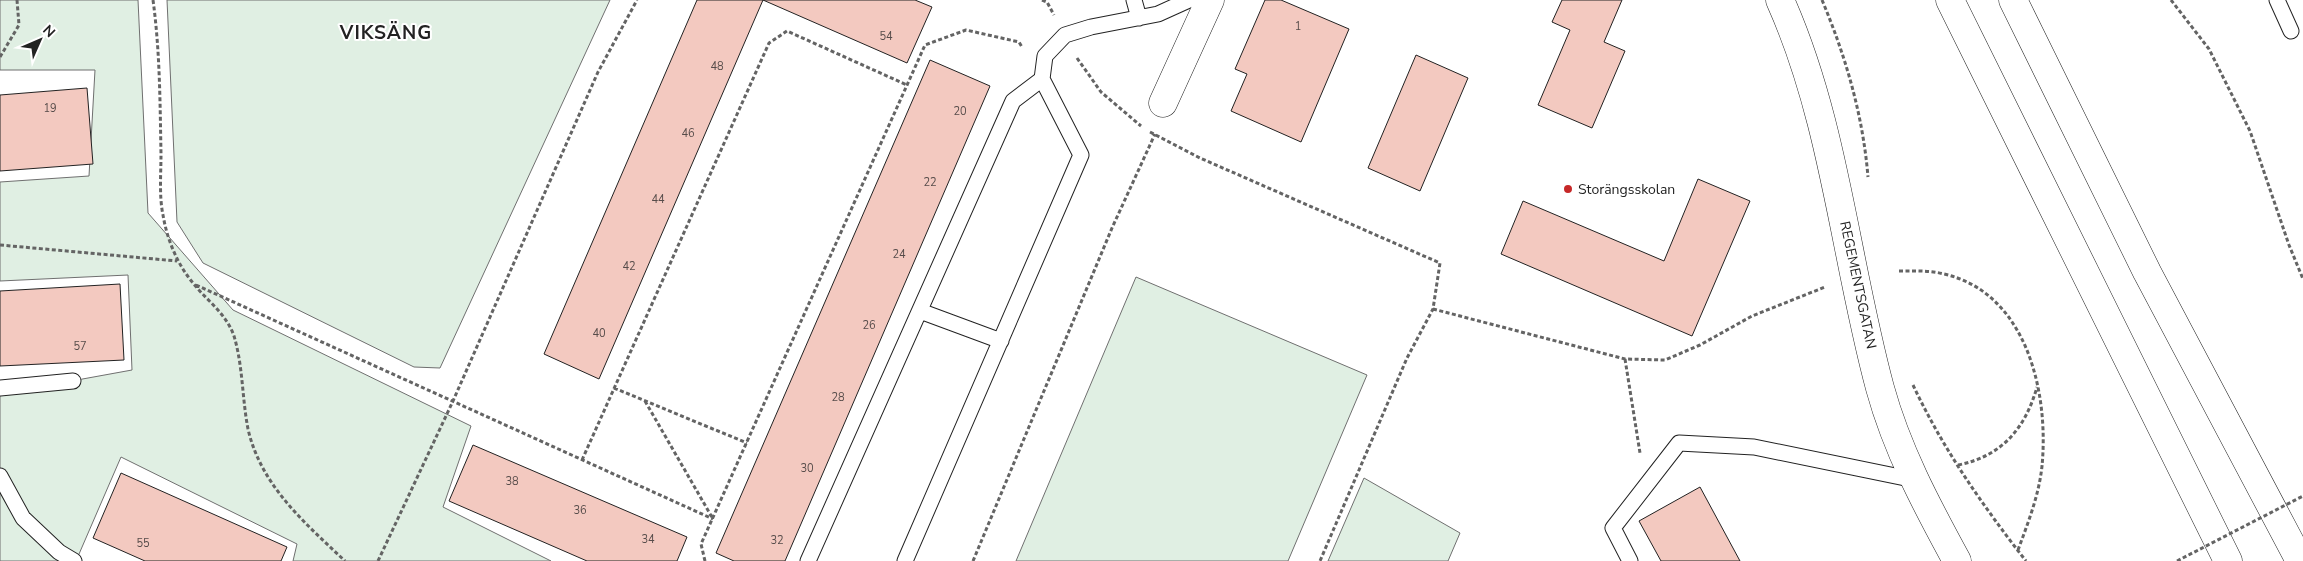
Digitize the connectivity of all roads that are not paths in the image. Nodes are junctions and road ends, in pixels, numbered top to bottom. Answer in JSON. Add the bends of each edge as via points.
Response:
{"nodes":[{"id":1,"x":1134,"y":0,"type":"edge"},
{"id":2,"x":1189,"y":0,"type":"edge"},
{"id":3,"x":1210,"y":0,"type":"edge"},
{"id":4,"x":1780,"y":0,"type":"edge"},
{"id":5,"x":1950,"y":0,"type":"edge"},
{"id":6,"x":2013,"y":0,"type":"edge"},
{"id":7,"x":2277,"y":0,"type":"edge"},
{"id":8,"x":1139,"y":18,"type":"junction"},
{"id":9,"x":2292,"y":31,"type":"dead end"},
{"id":10,"x":1042,"y":80,"type":"junction"},
{"id":11,"x":1162,"y":103,"type":"dead end"},
{"id":12,"x":920,"y":311,"type":"junction"},
{"id":13,"x":1002,"y":341,"type":"junction"},
{"id":14,"x":73,"y":381,"type":"dead end"},
{"id":15,"x":0,"y":388,"type":"edge"},
{"id":16,"x":0,"y":476,"type":"edge"},
{"id":17,"x":1915,"y":480,"type":"junction"},
{"id":18,"x":74,"y":561,"type":"edge"},
{"id":19,"x":808,"y":561,"type":"edge"},
{"id":20,"x":906,"y":561,"type":"edge"},
{"id":21,"x":1630,"y":561,"type":"edge"},
{"id":22,"x":1957,"y":561,"type":"edge"},
{"id":23,"x":2228,"y":561,"type":"edge"},
{"id":24,"x":2300,"y":561,"type":"edge"}],
"edges":[{"from":1,"to":8,"type":"lane"},
{"from":2,"to":8,"type":"lane","via":[[1158,14]]},
{"from":3,"to":11,"type":"main road"},
{"from":4,"to":17,"type":"main road","name":"REGEMENTSGATAN","via":[[1818,101],[1880,389],[1900,450]]},
{"from":5,"to":23,"type":"main road"},
{"from":6,"to":24,"type":"main road","via":[[2147,272]]},
{"from":7,"to":9,"type":"lane"},
{"from":8,"to":10,"type":"lane","via":[[1064,36],[1045,56]]},
{"from":10,"to":12,"type":"lane","via":[[1013,101]]},
{"from":10,"to":13,"type":"lane","via":[[1081,155]]},
{"from":12,"to":13,"type":"lane"},
{"from":12,"to":19,"type":"lane"},
{"from":13,"to":20,"type":"lane"},
{"from":14,"to":15,"type":"lane"},
{"from":16,"to":18,"type":"lane","via":[[23,518],[59,552]]},
{"from":17,"to":21,"type":"lane","via":[[1754,447],[1680,443],[1612,528]]},
{"from":17,"to":22,"type":"main road","name":"REGEMENTSGATAN"}]}
